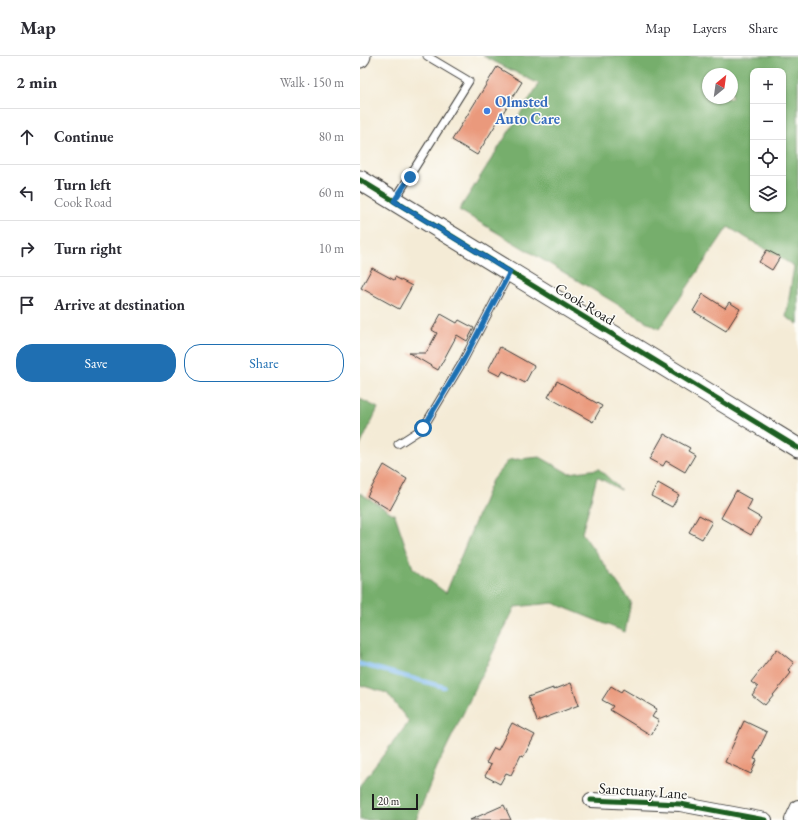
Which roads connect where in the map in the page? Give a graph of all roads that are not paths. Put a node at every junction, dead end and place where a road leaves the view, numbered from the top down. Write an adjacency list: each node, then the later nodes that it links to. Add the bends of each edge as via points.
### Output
1 (427, 56): 3 (lane, via 469,81)
2 (360, 180): 3 (street, Cook Road)
3 (394, 201): 4 (street, Cook Road)
4 (510, 272): 5 (lane, via 462,363 423,428); 6 (street, Cook Road)
5 (398, 444)
6 (798, 448)
7 (591, 800): 9 (street, Sanctuary Lane, via 680,804)
8 (798, 807): 10 (street)
9 (765, 820)
10 (792, 820)

